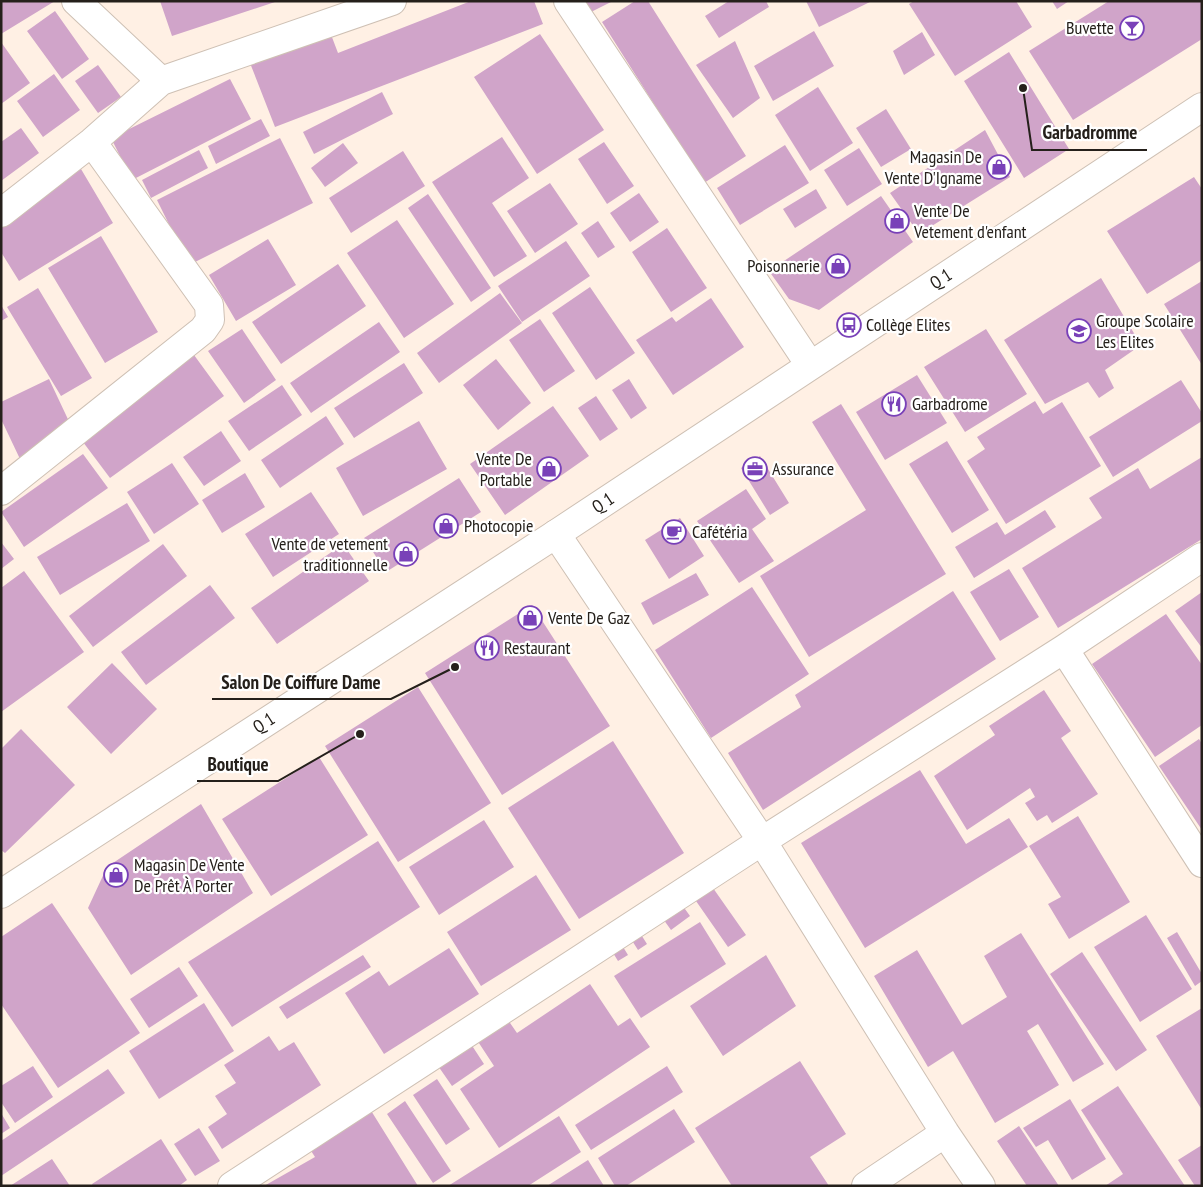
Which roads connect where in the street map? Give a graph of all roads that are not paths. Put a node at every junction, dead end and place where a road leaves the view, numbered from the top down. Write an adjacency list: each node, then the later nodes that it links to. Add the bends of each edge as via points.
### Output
1 (76, 1): 4 (street)
2 (392, 1): 4 (street)
3 (568, 1): 8 (street)
4 (161, 81): 6 (street)
5 (1202, 107): 8 (street, Q 1)
6 (92, 142): 7 (street); 9 (street, via 209,305 210,320 203,330)
7 (1, 213)
8 (810, 365): 10 (street, Q 1)
9 (1, 491)
10 (556, 534): 13 (street); 15 (street, Q 1)
11 (1202, 557): 12 (street)
12 (1064, 649): 13 (street); 14 (street)
13 (762, 841): 16 (street); 17 (street)
14 (1202, 863)
15 (1, 894)
16 (945, 1133): 18 (street); 19 (street)
17 (232, 1186)
18 (866, 1186)
19 (981, 1186)

